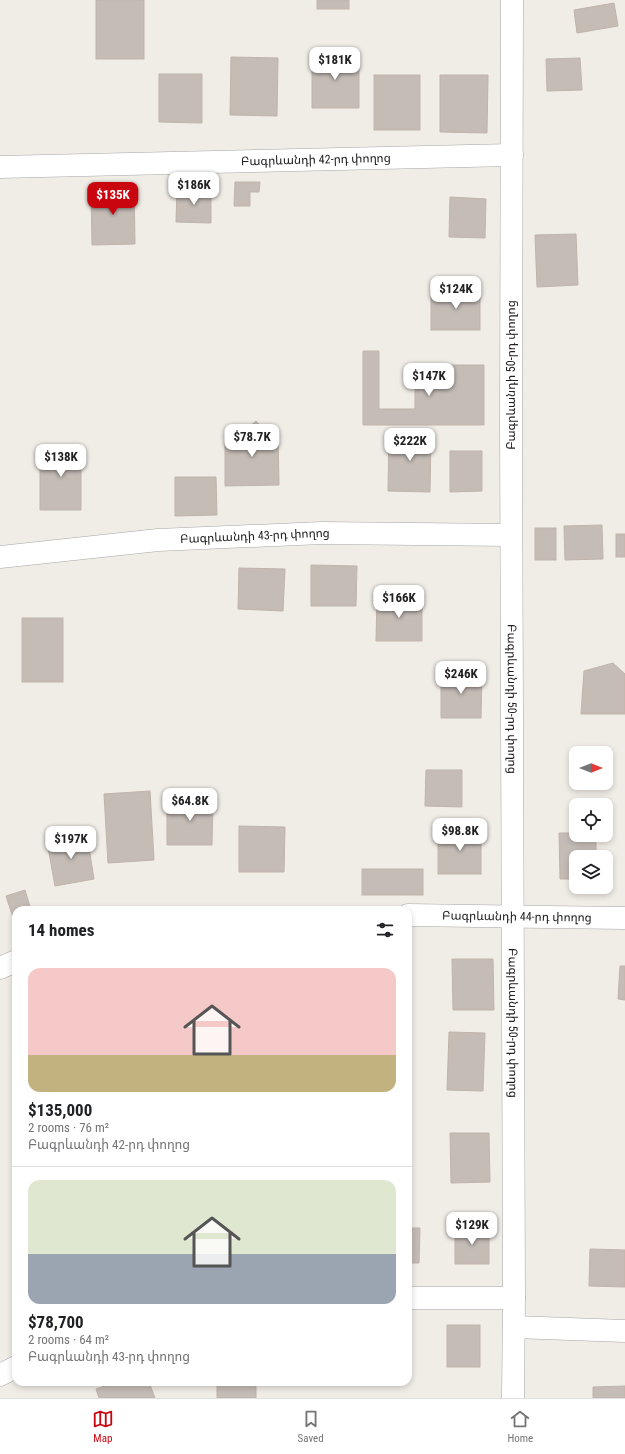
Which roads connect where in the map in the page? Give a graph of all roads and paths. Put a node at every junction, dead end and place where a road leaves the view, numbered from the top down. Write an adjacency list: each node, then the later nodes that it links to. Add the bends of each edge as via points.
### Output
1 (512, 0): 2 (street, Բագրևանդի 50-րդ փողոց)
2 (512, 155): 3 (street, Բագրևանդի 42-րդ փողոց); 4 (street, Բագրևանդի 50-րդ փողոց)
3 (0, 167)
4 (511, 535): 5 (street, Բագրևանդի 43-րդ փողոց, via 322,533 174,539); 7 (street, Բագրևանդի 50-րդ փողոց)
5 (0, 557)
6 (412, 915): 7 (street, Բագրևանդի 44-րդ փողոց)
7 (513, 916): 8 (street, Բագրևանդի 44-րդ փողոց); 12 (street, Բագրևանդի 50-րդ փողոց)
8 (625, 918)
9 (12, 962): 10 (street)
10 (0, 968)
11 (412, 1298): 12 (street)
12 (514, 1298): 13 (street, Բագրևանդի 50-րդ փողոց)
13 (514, 1327): 14 (street); 17 (street, Բագրևանդի 50-րդ փողոց)
14 (625, 1331)
15 (12, 1369): 16 (street)
16 (0, 1375)
17 (513, 1398)

